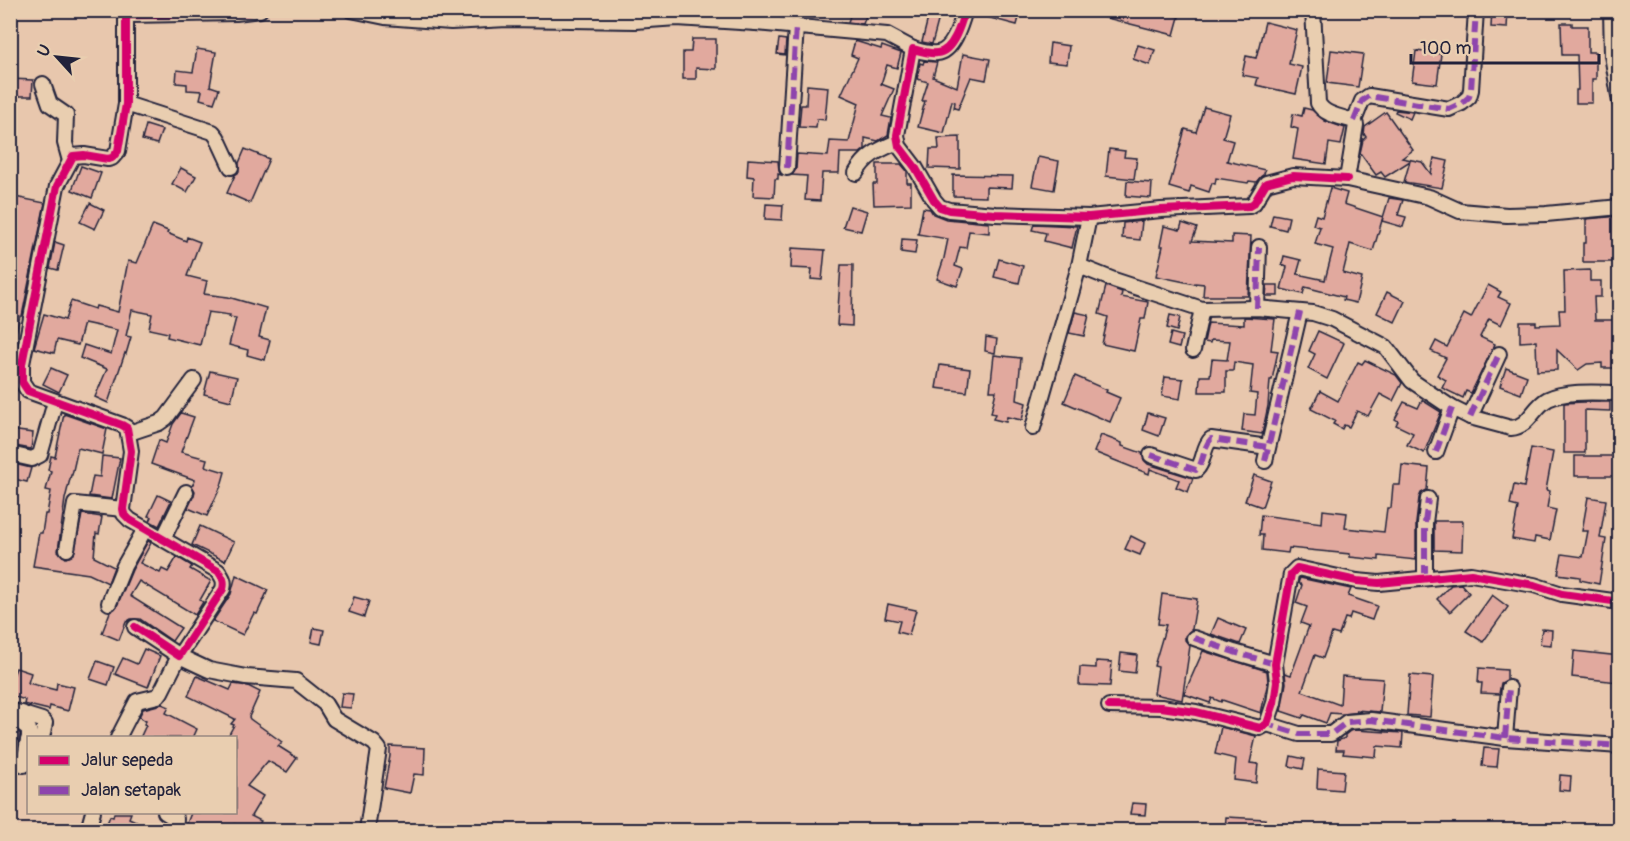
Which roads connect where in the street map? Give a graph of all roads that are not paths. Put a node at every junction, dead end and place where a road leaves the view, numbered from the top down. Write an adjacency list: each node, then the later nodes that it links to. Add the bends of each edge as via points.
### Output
1 (260, 10): 7 (street)
2 (351, 10): 9 (street, via 384,17 451,22)
3 (965, 10): 11 (street, via 951,44 943,52)
4 (1312, 10): 15 (street, via 1318,103 1327,113)
5 (1476, 10): 15 (street, via 1471,90 1462,104 1449,109 1369,96 1362,101)
6 (1611, 10): 13 (street, via 1612,55)
7 (236, 12): 8 (street)
8 (120, 13): 14 (street)
9 (756, 17): 10 (street)
10 (796, 26): 11 (street, via 886,35); 19 (street)
11 (912, 50): 16 (street)
12 (43, 84): 17 (street, via 50,104 66,115 65,143)
13 (1620, 102)
14 (126, 104): 17 (street, via 114,157 76,155); 18 (street, via 213,132)
15 (1353, 121): 21 (street, via 1356,132)
16 (897, 142): 20 (street, via 872,153); 23 (street, via 940,207 957,212)
17 (70, 161): 31 (street, via 57,186)
18 (231, 167)
19 (787, 168)
20 (856, 173)
21 (1347, 179): 22 (street, via 1418,194 1460,211 1507,215); 23 (street, via 1293,176 1266,183 1249,206)
22 (1620, 207)
23 (1089, 217): 25 (street)
24 (1259, 247): 26 (street)
25 (1079, 266): 27 (street); 37 (street)
26 (1257, 308): 27 (street); 28 (street)
27 (1202, 309): 29 (street)
28 (1300, 312): 35 (street, via 1332,319 1386,347 1412,381); 41 (street, via 1267,454 1211,439 1196,470)
29 (1193, 350)
30 (1498, 354): 36 (street)
31 (16, 363): 34 (street, via 25,389)
32 (194, 380): 38 (street, via 166,418)
33 (1620, 393): 36 (street, via 1555,396 1517,427)
34 (55, 402): 38 (street, via 122,425); 40 (street, via 37,459)
35 (1452, 408): 36 (street); 39 (street)
36 (1470, 417)
37 (1032, 428)
38 (129, 434): 44 (street, via 131,451)
39 (1436, 452)
40 (10, 454)
41 (1151, 455)
42 (186, 492): 46 (street)
43 (1428, 499): 48 (street)
44 (123, 509): 45 (street, via 130,520); 47 (street, via 75,504)
45 (145, 529): 46 (street); 50 (street)
46 (163, 539): 53 (street, via 218,572 225,583)
47 (67, 549)
48 (1425, 577): 49 (street, via 1471,574); 54 (street, via 1378,583 1294,569)
49 (1620, 602)
50 (109, 603)
51 (135, 627): 53 (street)
52 (1194, 638): 54 (street)
53 (179, 656): 61 (street, via 161,692 137,701); 70 (street, via 209,670 296,681 325,705 334,720 376,745 379,751)
54 (1275, 664): 58 (street, via 1275,703)
55 (1509, 688): 62 (street)
56 (1109, 706): 58 (street, via 1161,707 1260,728)
57 (16, 712): 59 (street, via 29,729); 60 (street, via 42,720)
58 (1267, 724): 62 (street, via 1299,734 1330,734 1347,722 1371,720)
59 (29, 736)
60 (42, 736)
61 (119, 736)
62 (1505, 738): 63 (street)
63 (1620, 746)
64 (27, 749): 65 (street)
65 (24, 765)
66 (93, 814): 68 (street)
67 (167, 814): 69 (street, via 176,819)
68 (88, 831)
69 (175, 831)
70 (367, 831)

